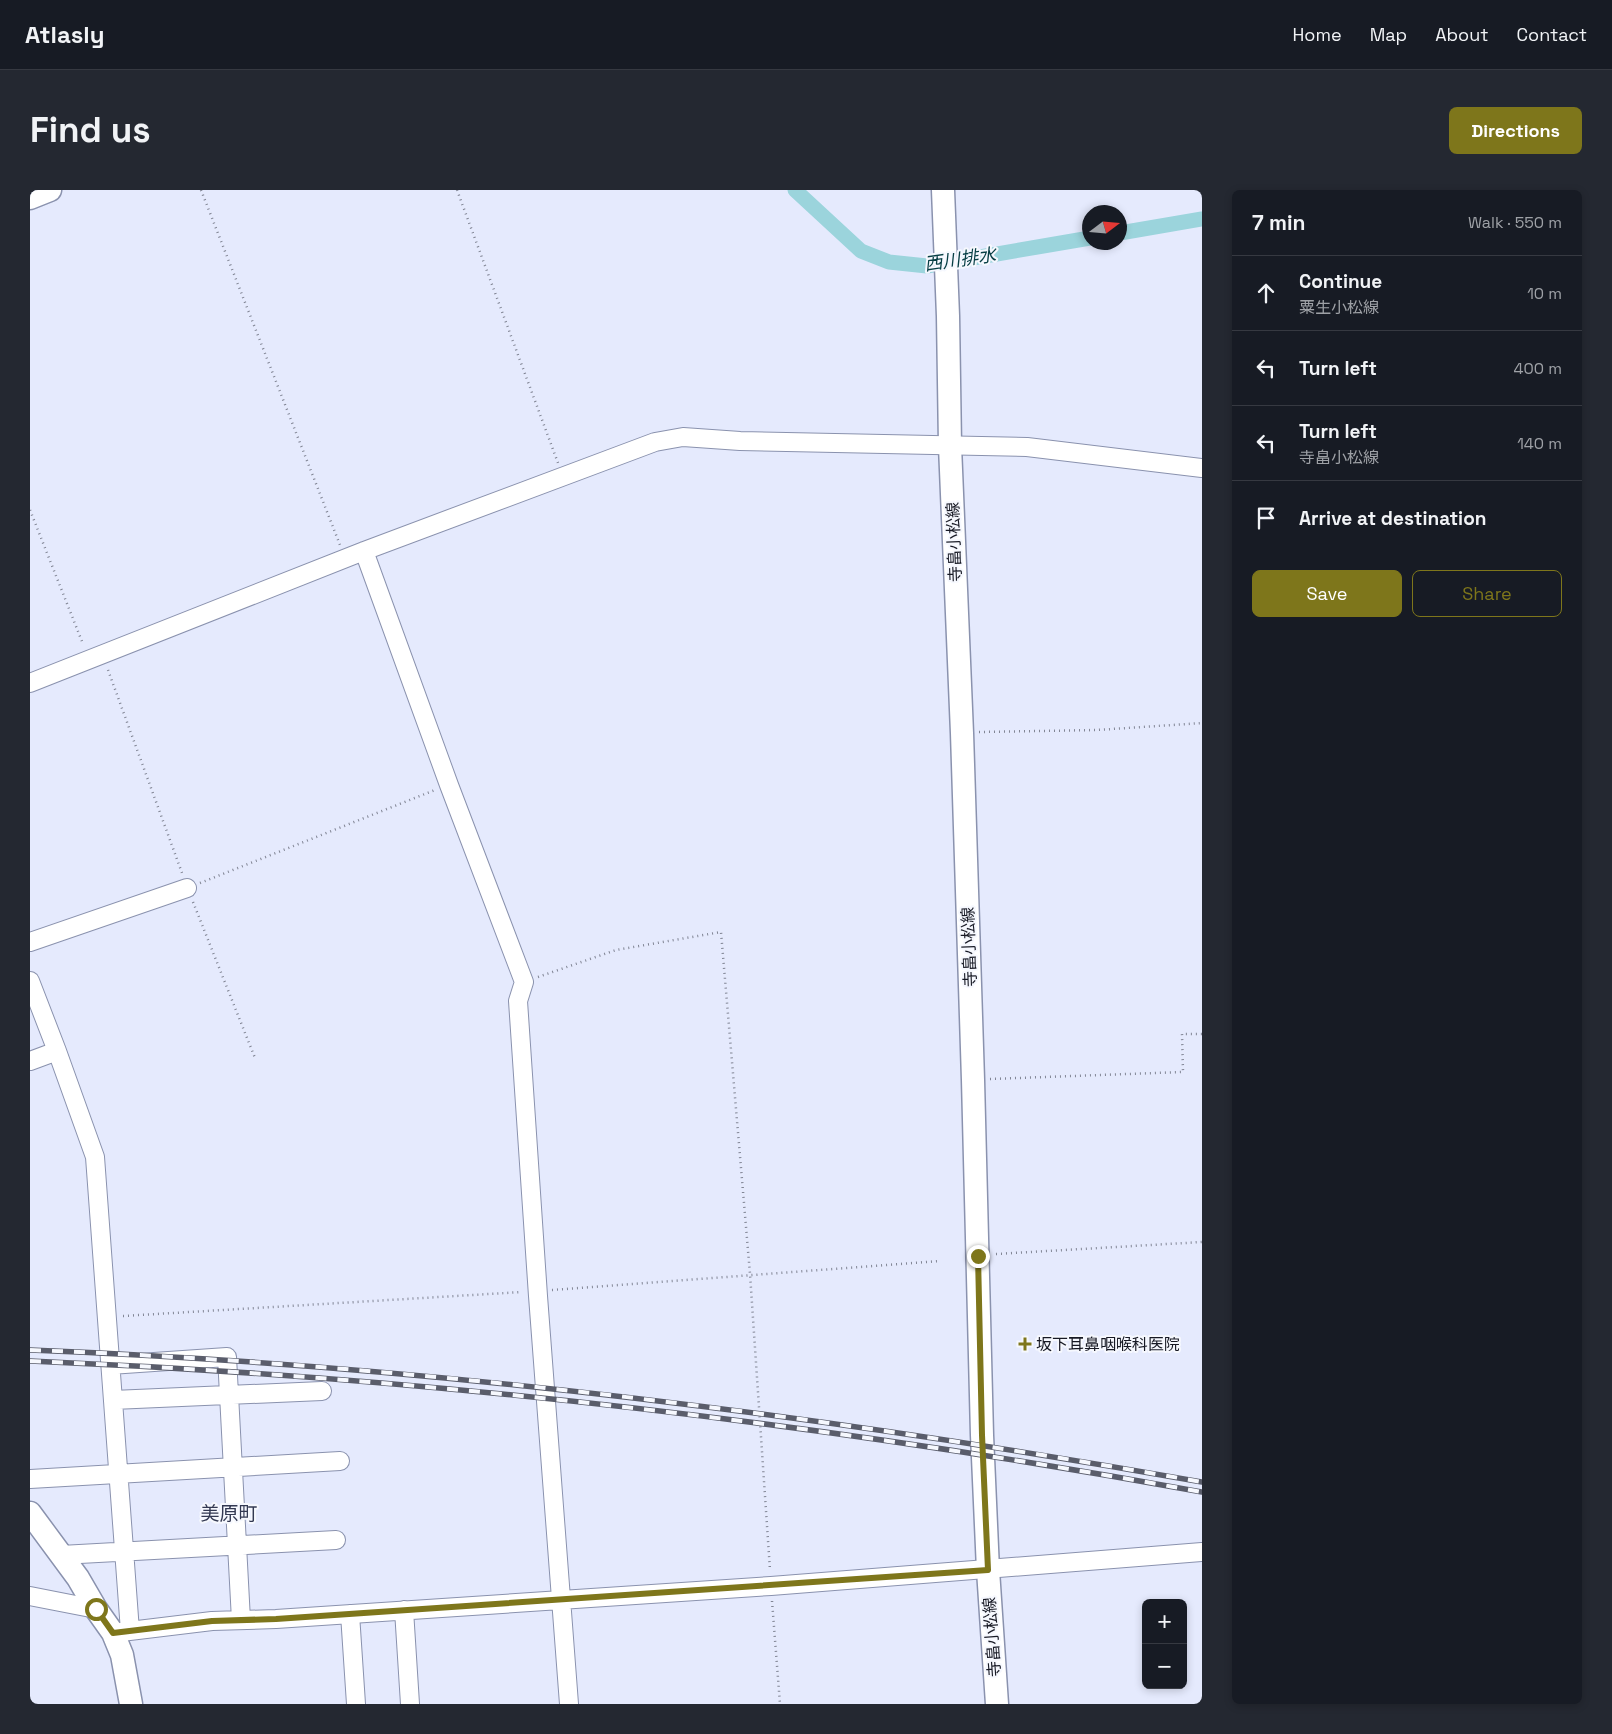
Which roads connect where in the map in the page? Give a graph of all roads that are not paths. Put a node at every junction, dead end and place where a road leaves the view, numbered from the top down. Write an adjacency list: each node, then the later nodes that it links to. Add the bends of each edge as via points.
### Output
1 (50, 190): 3 (main road)
2 (944, 196): 4 (main road, 寺畠小松線)
3 (30, 198)
4 (950, 446): 5 (street, via 1027,447); 6 (street, via 683,437 655,442); 28 (main road, 寺畠小松線)
5 (1202, 468)
6 (364, 551): 7 (street); 30 (street, via 524,982 518,1001)
7 (30, 683)
8 (187, 888): 9 (street)
9 (30, 942)
10 (30, 981): 11 (street)
11 (56, 1051): 12 (street); 13 (street, via 95,1157)
12 (30, 1061)
13 (110, 1365): 15 (street, via 227,1357); 16 (street)
14 (322, 1391): 15 (street)
15 (229, 1395): 16 (street); 18 (street)
16 (113, 1400): 19 (street)
17 (340, 1461): 18 (street)
18 (233, 1467): 19 (street); 23 (street)
19 (118, 1474): 20 (street); 24 (street)
20 (30, 1479)
21 (30, 1513): 26 (main road)
22 (336, 1540): 23 (street)
23 (238, 1546): 24 (street); 34 (street)
24 (124, 1552): 26 (street); 35 (street)
25 (1202, 1552): 27 (street); 28 (street)
26 (61, 1555): 31 (main road)
27 (1202, 1559)
28 (988, 1570): 30 (street); 40 (main road, 寺畠小松線)
29 (30, 1596): 31 (street)
30 (561, 1600): 32 (street); 39 (street)
31 (96, 1609): 35 (main road)
32 (404, 1610): 33 (street); 38 (street)
33 (350, 1614): 34 (street); 37 (street)
34 (241, 1620): 35 (street)
35 (121, 1632): 36 (main road)
36 (130, 1704)
37 (356, 1704)
38 (410, 1704)
39 (569, 1704)
40 (997, 1704)

